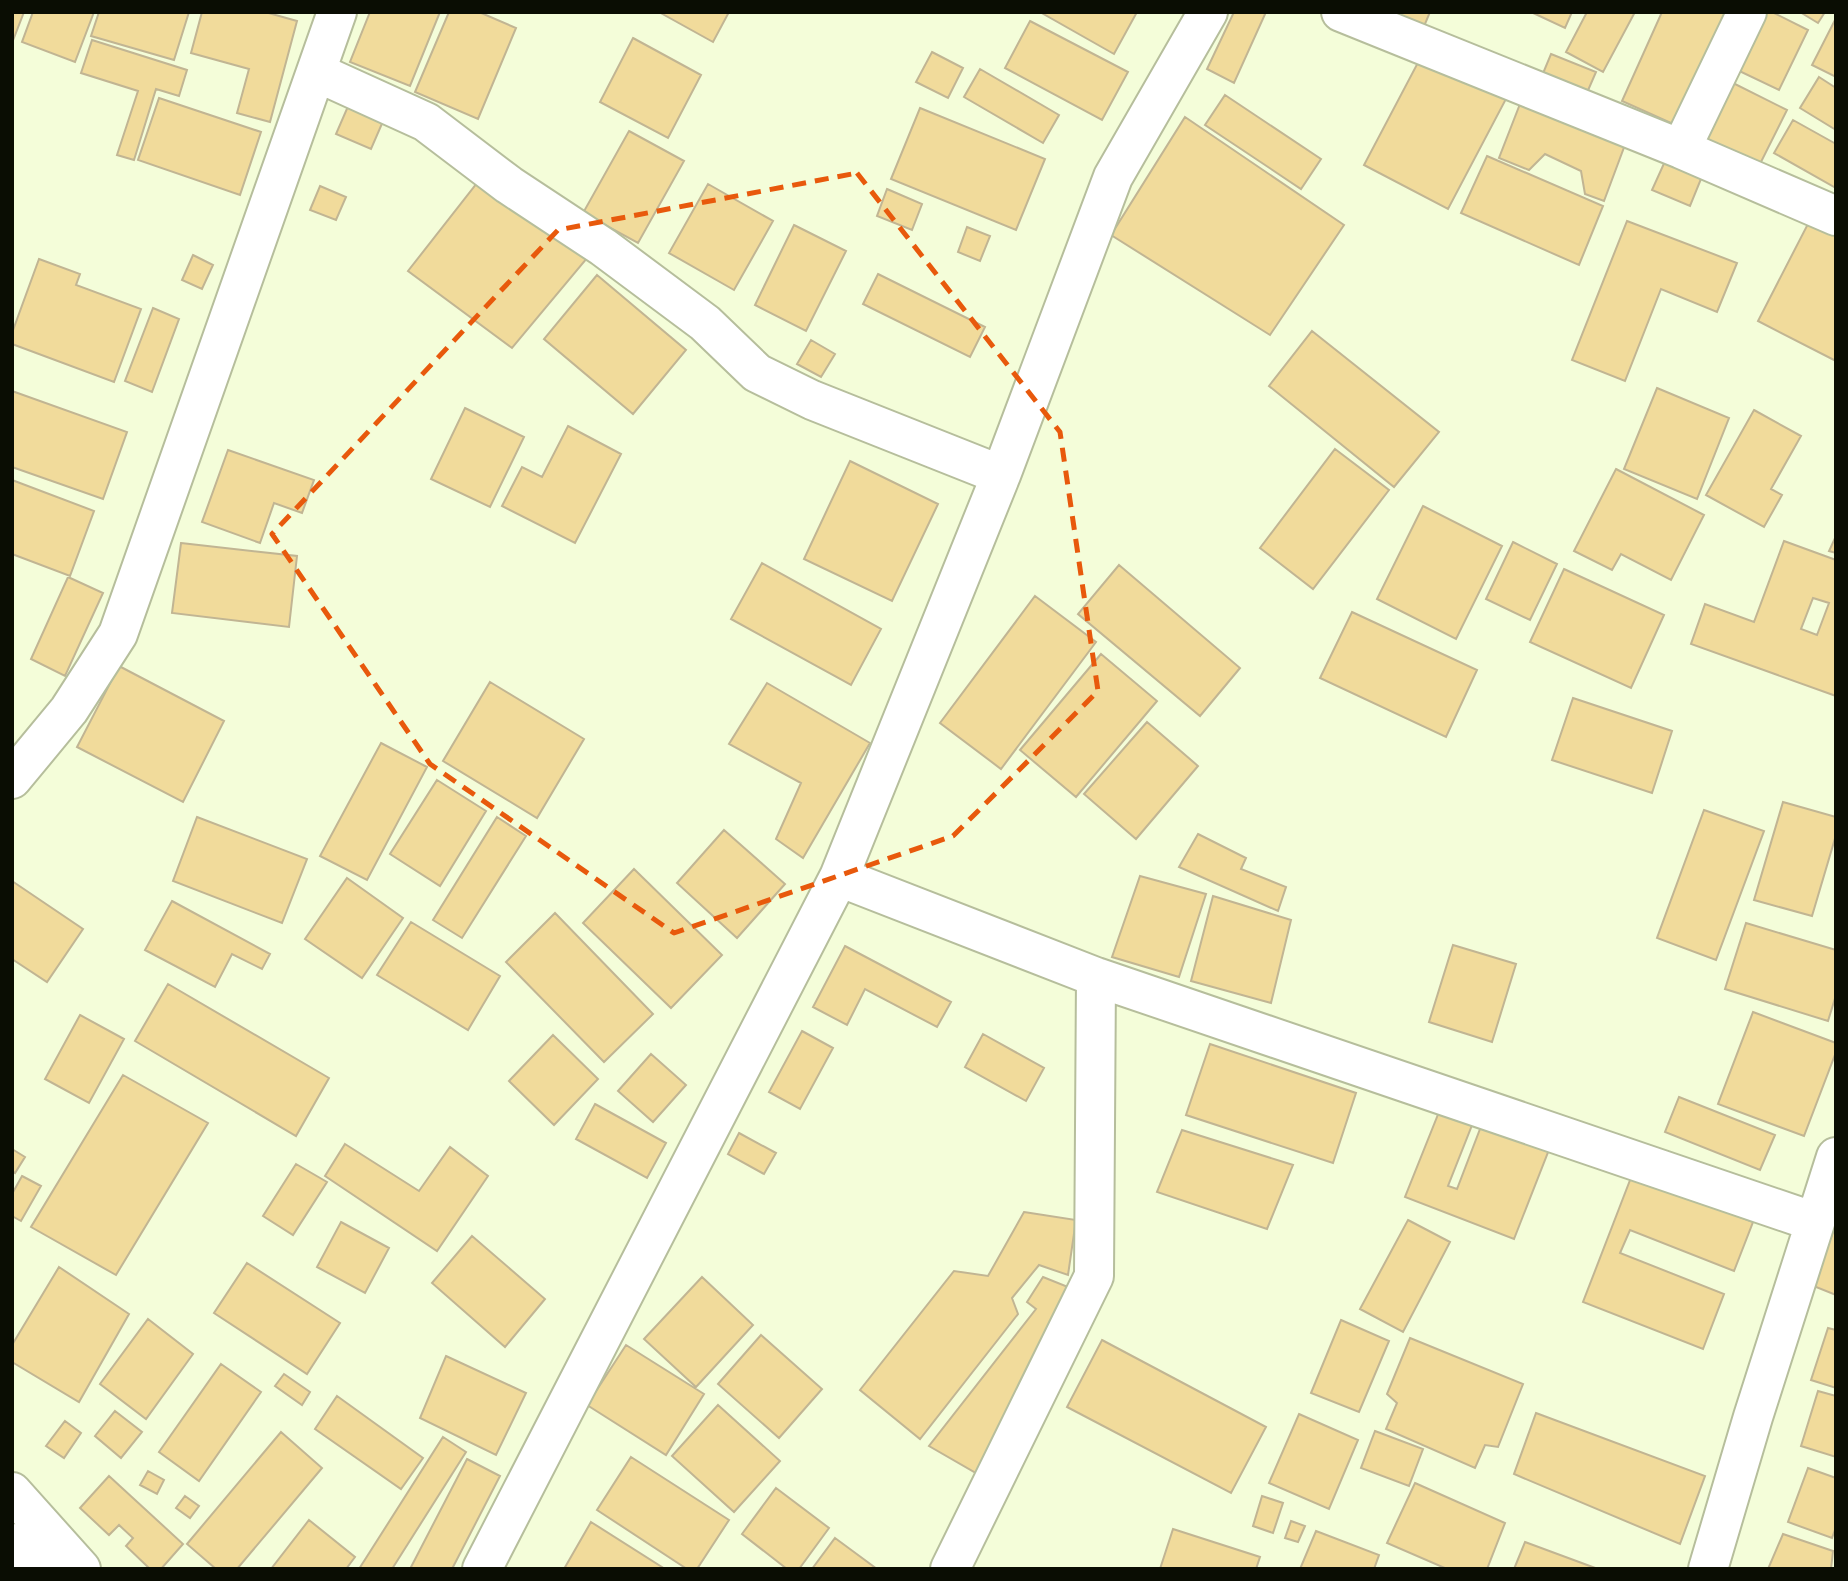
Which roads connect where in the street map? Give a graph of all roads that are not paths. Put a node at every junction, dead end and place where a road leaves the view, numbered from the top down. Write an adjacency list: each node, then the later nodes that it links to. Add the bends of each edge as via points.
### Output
1 (337, 12): 5 (street)
2 (1208, 12): 8 (street, via 1113,177)
3 (1341, 12): 6 (street)
4 (1747, 12): 6 (street)
5 (316, 72): 8 (street, via 426,122 705,323 757,373 812,400); 9 (street, via 118,634 69,710)
6 (1681, 149): 7 (street)
7 (1836, 216)
8 (1001, 475): 10 (street)
9 (12, 779)
10 (839, 877): 11 (street); 18 (street)
11 (1096, 977): 13 (street); 19 (street, via 1094,1276)
12 (1836, 1157): 13 (street)
13 (1815, 1222): 20 (street)
14 (12, 1492): 17 (street)
15 (12, 1543): 16 (street)
16 (36, 1569)
17 (81, 1569)
18 (482, 1569)
19 (950, 1569)
20 (1709, 1569)

